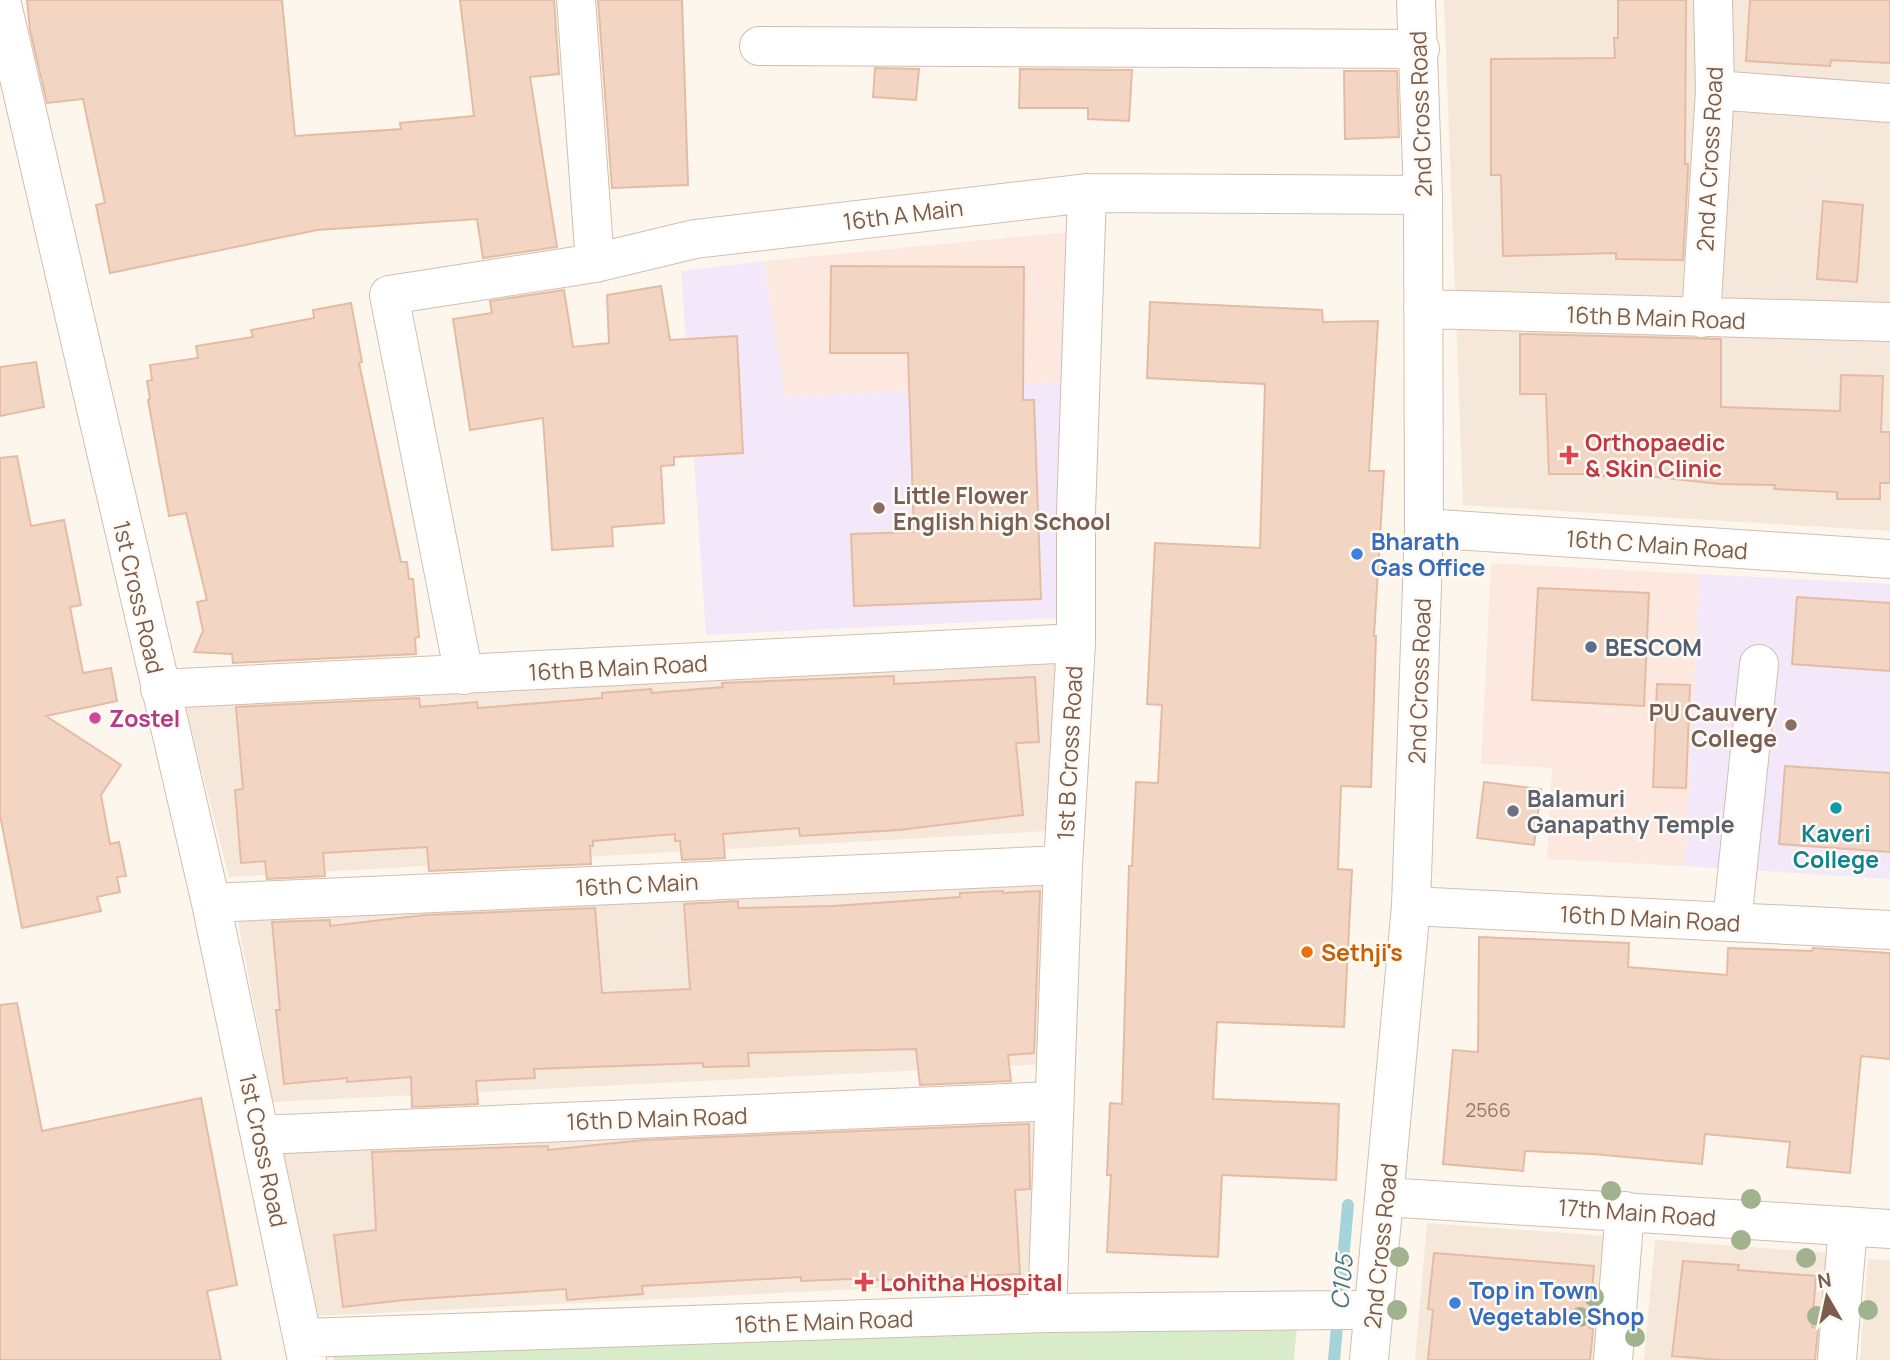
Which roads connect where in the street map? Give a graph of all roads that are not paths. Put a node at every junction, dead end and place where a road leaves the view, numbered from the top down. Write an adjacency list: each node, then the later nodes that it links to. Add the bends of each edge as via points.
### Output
1 (1, 0): 20 (street, 1st Cross Road)
2 (576, 0): 11 (street)
3 (1416, 0): 6 (street, 2nd Cross Road)
4 (1713, 0): 7 (street, 2nd A Cross Road)
5 (759, 47): 6 (street)
6 (1419, 49): 10 (street, 2nd Cross Road)
7 (1715, 90): 8 (street); 13 (street, 2nd A Cross Road)
8 (1890, 103)
9 (1087, 193): 10 (street, 16th A Main); 11 (street, 16th A Main, via 695,239); 17 (street, 1st B Cross Road)
10 (1423, 195): 12 (street, 2nd Cross Road)
11 (595, 262): 19 (street, 16th A Main, via 389,295)
12 (1423, 309): 13 (street, 16th B Main Road); 15 (street, 2nd Cross Road)
13 (1701, 318): 14 (street, 16th B Main Road)
14 (1890, 322)
15 (1424, 528): 16 (street, 16th C Main Road); 23 (street, 2nd Cross Road)
16 (1890, 559)
17 (1076, 643): 19 (street, 16th B Main Road); 21 (street, 1st B Cross Road)
18 (1759, 664): 24 (street)
19 (464, 675): 20 (street, 16th B Main Road)
20 (160, 689): 22 (street, 1st Cross Road)
21 (1063, 865): 22 (street, 16th C Main); 26 (street, 1st B Cross Road)
22 (211, 903): 27 (street, 1st Cross Road)
23 (1411, 906): 24 (street, 16th D Main Road); 28 (street, 2nd Cross Road)
24 (1732, 922): 25 (street, 16th D Main Road)
25 (1890, 930)
26 (1054, 1101): 27 (street, 16th D Main Road); 33 (street, 1st B Cross Road)
27 (260, 1135): 34 (street, 1st Cross Road)
28 (1385, 1197): 29 (street, 17th Main Road); 32 (street, 2nd Cross Road)
29 (1625, 1211): 30 (street, 17th Main Road); 36 (street)
30 (1848, 1226): 31 (street, 17th Main Road); 37 (street)
31 (1890, 1229)
32 (1359, 1309): 33 (street, 16th E Main Road); 35 (street, 2nd Cross Road)
33 (1047, 1313): 34 (street, 16th E Main Road)
34 (305, 1349)
35 (1369, 1360)
36 (1613, 1360)
37 (1837, 1360)

